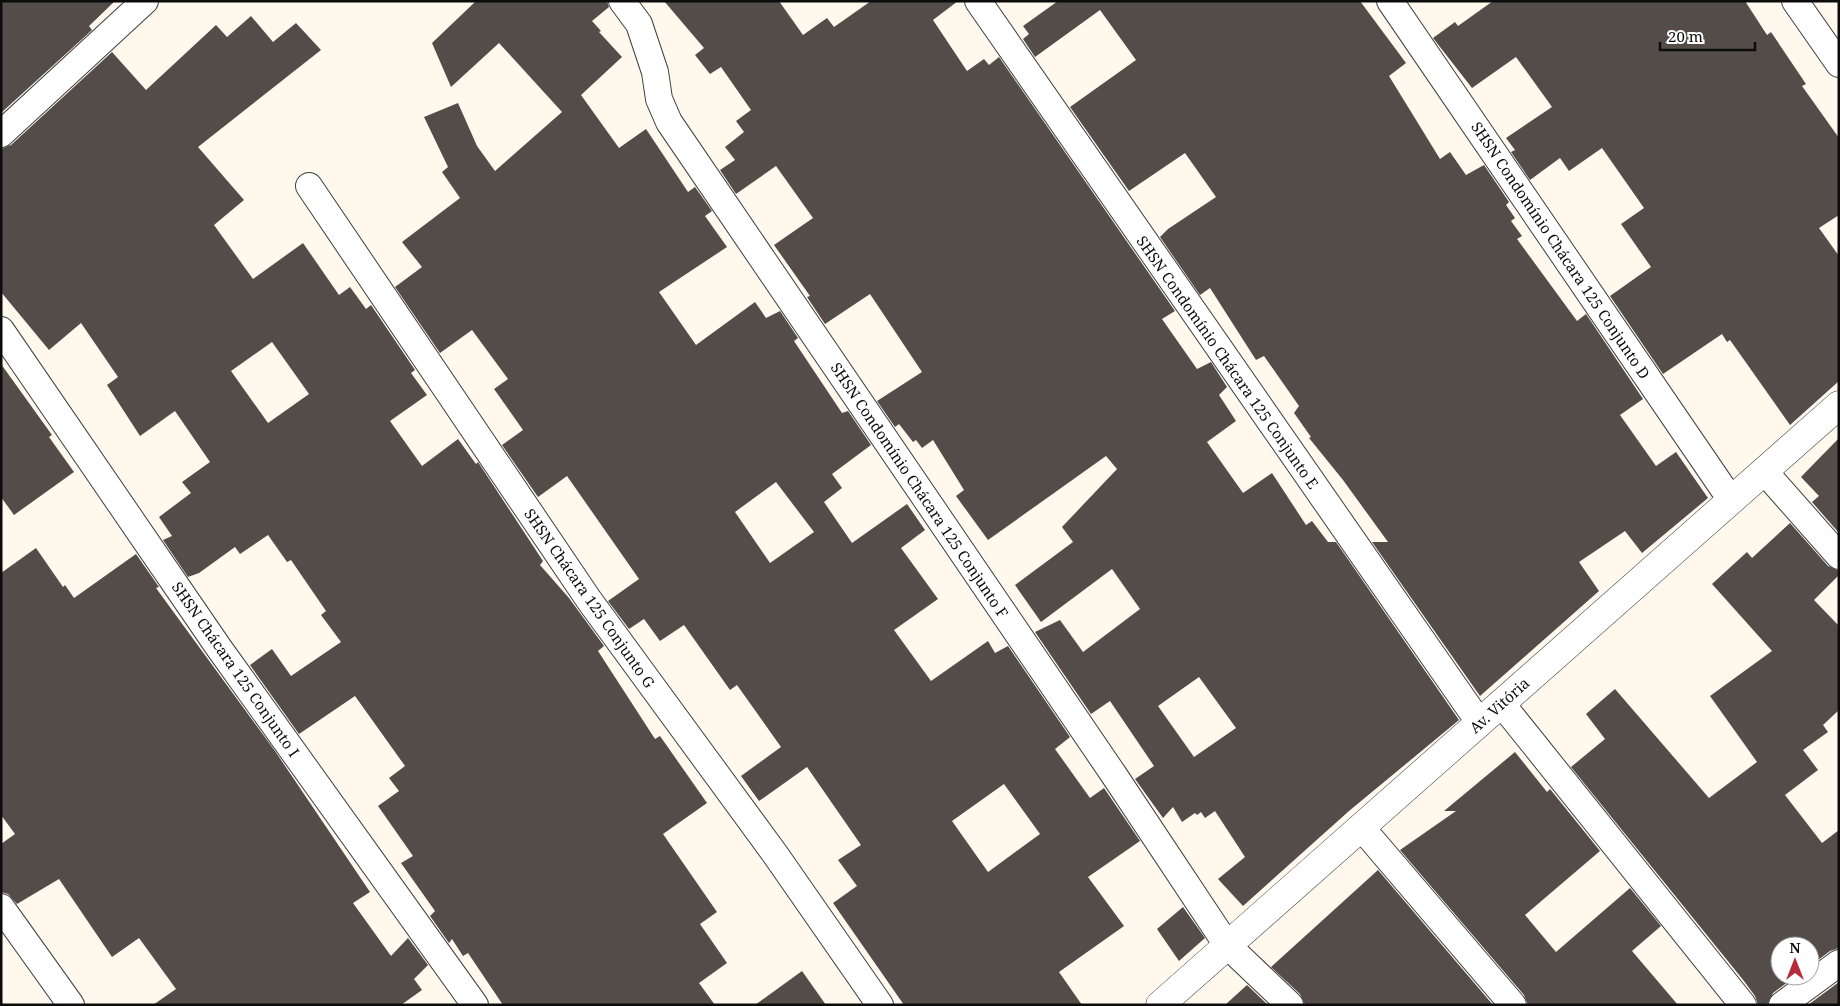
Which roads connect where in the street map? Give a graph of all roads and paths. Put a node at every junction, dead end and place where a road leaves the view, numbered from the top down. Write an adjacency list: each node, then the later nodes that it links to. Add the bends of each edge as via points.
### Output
1 (145, 1): 7 (street)
2 (622, 1): 18 (street, SHSN Condomínio Chácara 125 Conjunto F, via 639,24 669,122)
3 (978, 1): 15 (street, SHSN Condomínio Chácara 125 Conjunto E)
4 (1390, 1): 12 (street, SHSN Condomínio Chácara 125 Conjunto D)
5 (1795, 1): 6 (street)
6 (1839, 64)
7 (1, 134)
8 (309, 186): 22 (street, SHSN Chácara 125 Conjunto G, via 589,600 775,854)
9 (1, 330): 21 (street, SHSN Chácara 125 Conjunto I, via 220,648)
10 (1839, 405): 11 (street, Av. Vitória)
11 (1764, 471): 12 (street, Av. Vitória); 13 (street)
12 (1731, 500): 14 (street, Av. Vitória)
13 (1839, 556)
14 (1501, 703): 15 (street, Av. Vitória); 26 (street)
15 (1479, 722): 16 (street, Av. Vitória)
16 (1361, 827): 18 (street, Av. Vitória); 25 (street)
17 (1, 906): 20 (street)
18 (1227, 945): 23 (street, Av. Vitória); 24 (street, SHSN Condomínio Chácara 125 Conjunto F)
19 (1839, 963): 27 (street)
20 (71, 1005)
21 (475, 1005)
22 (880, 1005)
23 (1160, 1005)
24 (1290, 1005)
25 (1514, 1005)
26 (1744, 1005)
27 (1782, 1005)

